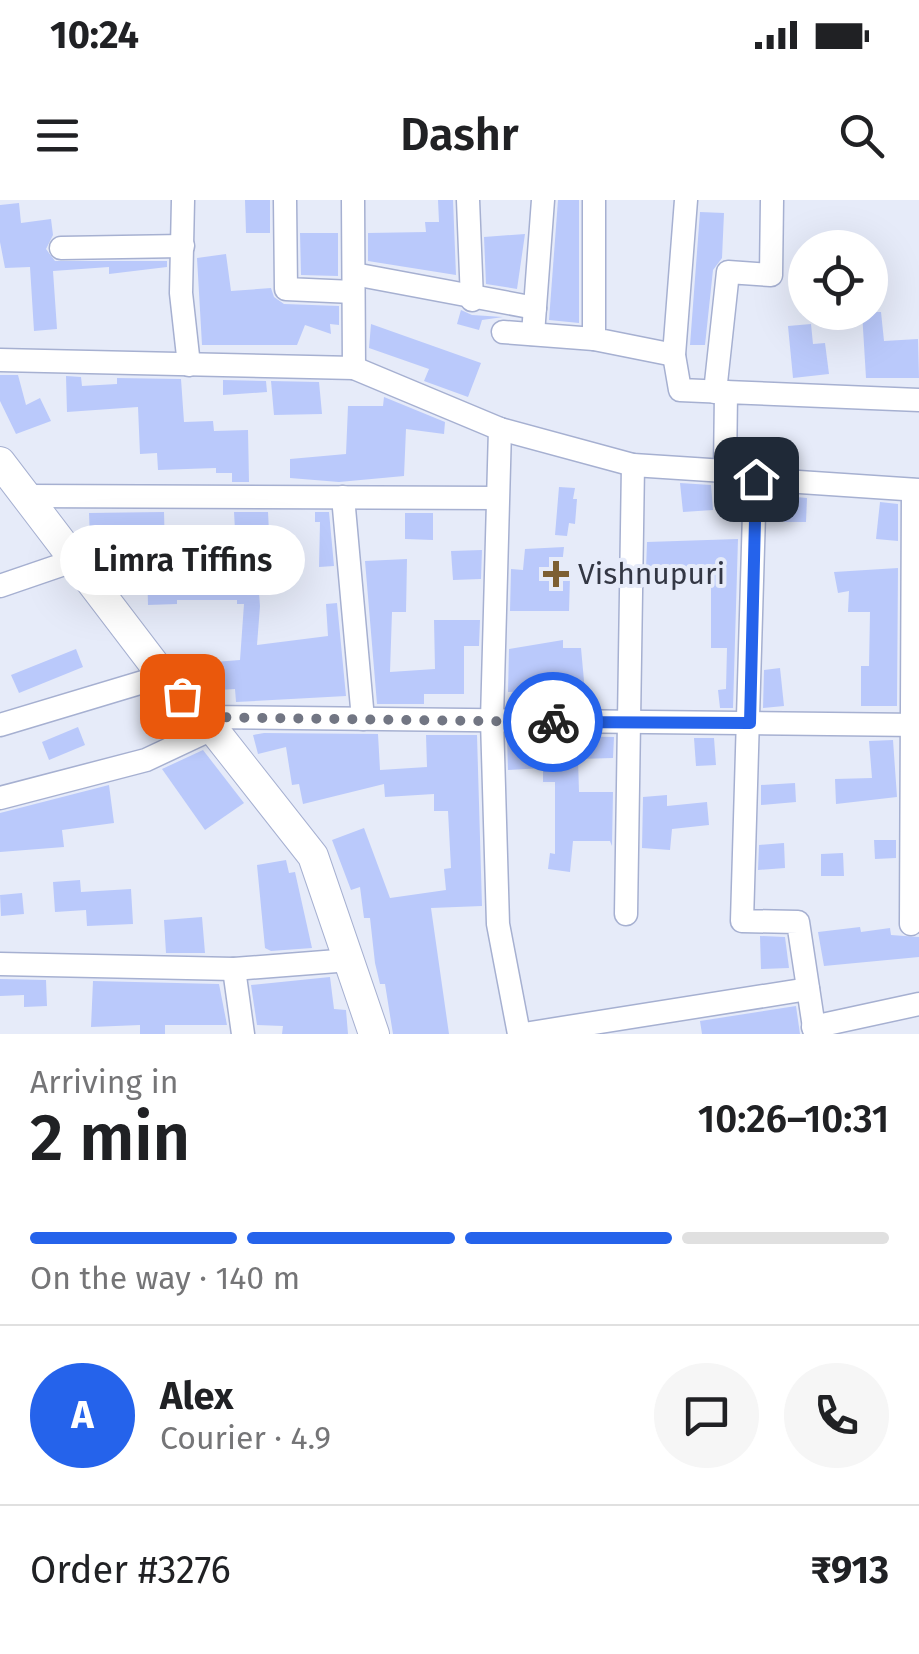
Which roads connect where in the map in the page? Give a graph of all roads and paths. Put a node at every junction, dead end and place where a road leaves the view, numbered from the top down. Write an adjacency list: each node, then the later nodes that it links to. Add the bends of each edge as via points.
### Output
1 (183, 200): 9 (street)
2 (284, 200): 11 (street, via 286,289)
3 (353, 200): 11 (street)
4 (468, 200): 12 (street)
5 (543, 200): 13 (street)
6 (594, 200): 16 (street)
7 (686, 200): 17 (street)
8 (772, 200): 21 (street, via 771,275 728,272)
9 (182, 246): 10 (street); 19 (street)
10 (61, 248)
11 (354, 283): 12 (street); 20 (street)
12 (472, 300): 13 (street)
13 (535, 308): 15 (street)
14 (503, 332): 15 (street)
15 (533, 334): 16 (street)
16 (594, 339): 17 (street)
17 (674, 356): 21 (street, via 680,390)
18 (0, 360): 19 (street)
19 (190, 364): 20 (street)
20 (354, 368): 23 (street)
21 (720, 392): 22 (street); 25 (street)
22 (919, 400)
23 (500, 429): 24 (street); 30 (street)
24 (632, 465): 25 (street); 37 (street)
25 (724, 471): 26 (street)
26 (756, 479): 28 (street); 38 (street)
27 (11, 482): 29 (street); 31 (street)
28 (916, 490): 39 (street)
29 (343, 497): 30 (street); 34 (street)
30 (496, 498): 35 (street)
31 (72, 561): 32 (street); 33 (street)
32 (0, 586)
33 (163, 676): 36 (street); 40 (street)
34 (362, 719): 35 (street); 36 (street)
35 (492, 720): 37 (street); 52 (street, via 498,924)
36 (206, 723): 41 (street, via 146,760); 44 (street, via 314,856)
37 (629, 723): 38 (street); 42 (street)
38 (750, 723): 39 (street); 47 (street, via 742,921 798,922)
39 (914, 724): 43 (street)
40 (0, 725)
41 (0, 798)
42 (626, 914)
43 (912, 924)
44 (350, 960): 46 (street); 51 (street)
45 (0, 964): 46 (street)
46 (234, 968): 50 (street)
47 (808, 989): 49 (street); 52 (street)
48 (919, 1004): 49 (street)
49 (814, 1030)
50 (243, 1034)
51 (374, 1034)
52 (521, 1034)

